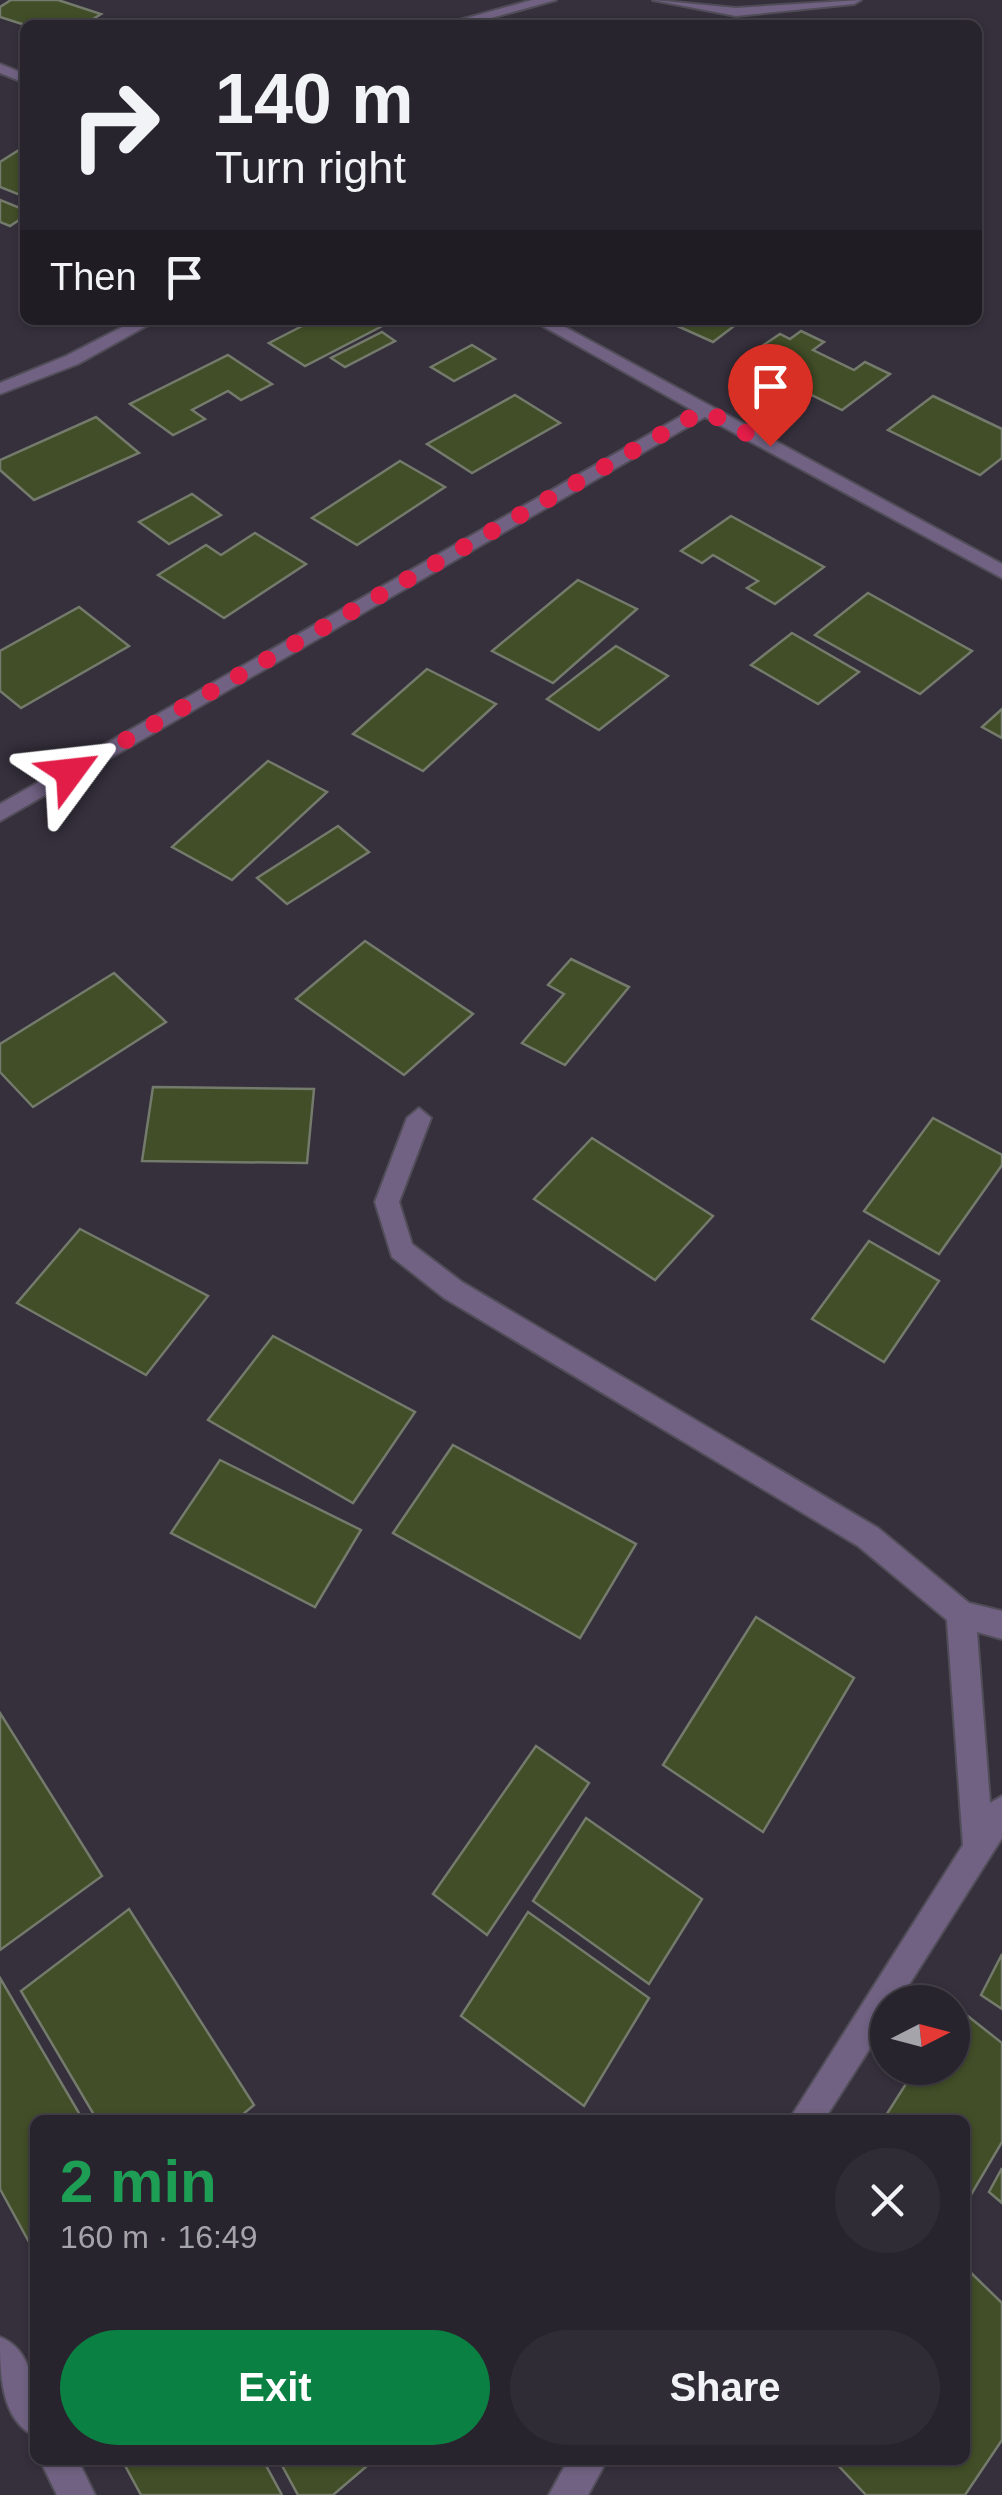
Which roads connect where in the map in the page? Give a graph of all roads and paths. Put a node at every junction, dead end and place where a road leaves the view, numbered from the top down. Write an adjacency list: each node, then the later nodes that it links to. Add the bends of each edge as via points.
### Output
1 (549, 0): 4 (street)
2 (660, 0): 3 (street, via 736,12)
3 (854, 0)
4 (469, 20)
5 (140, 325): 7 (street)
6 (549, 325): 8 (street)
7 (0, 389)
8 (704, 410): 9 (street); 10 (street)
9 (1002, 572)
10 (0, 814)
11 (420, 1118): 12 (street, via 387,1202 401,1250 453,1290 868,1537)
12 (961, 1614): 13 (street); 15 (street)
13 (1002, 1625)
14 (1002, 1811): 15 (street)
15 (978, 1848): 16 (street)
16 (808, 2115)
17 (0, 2354): 18 (street)
18 (30, 2409)
19 (61, 2465): 21 (street)
20 (586, 2465): 22 (street)
21 (77, 2495)
22 (567, 2495)

